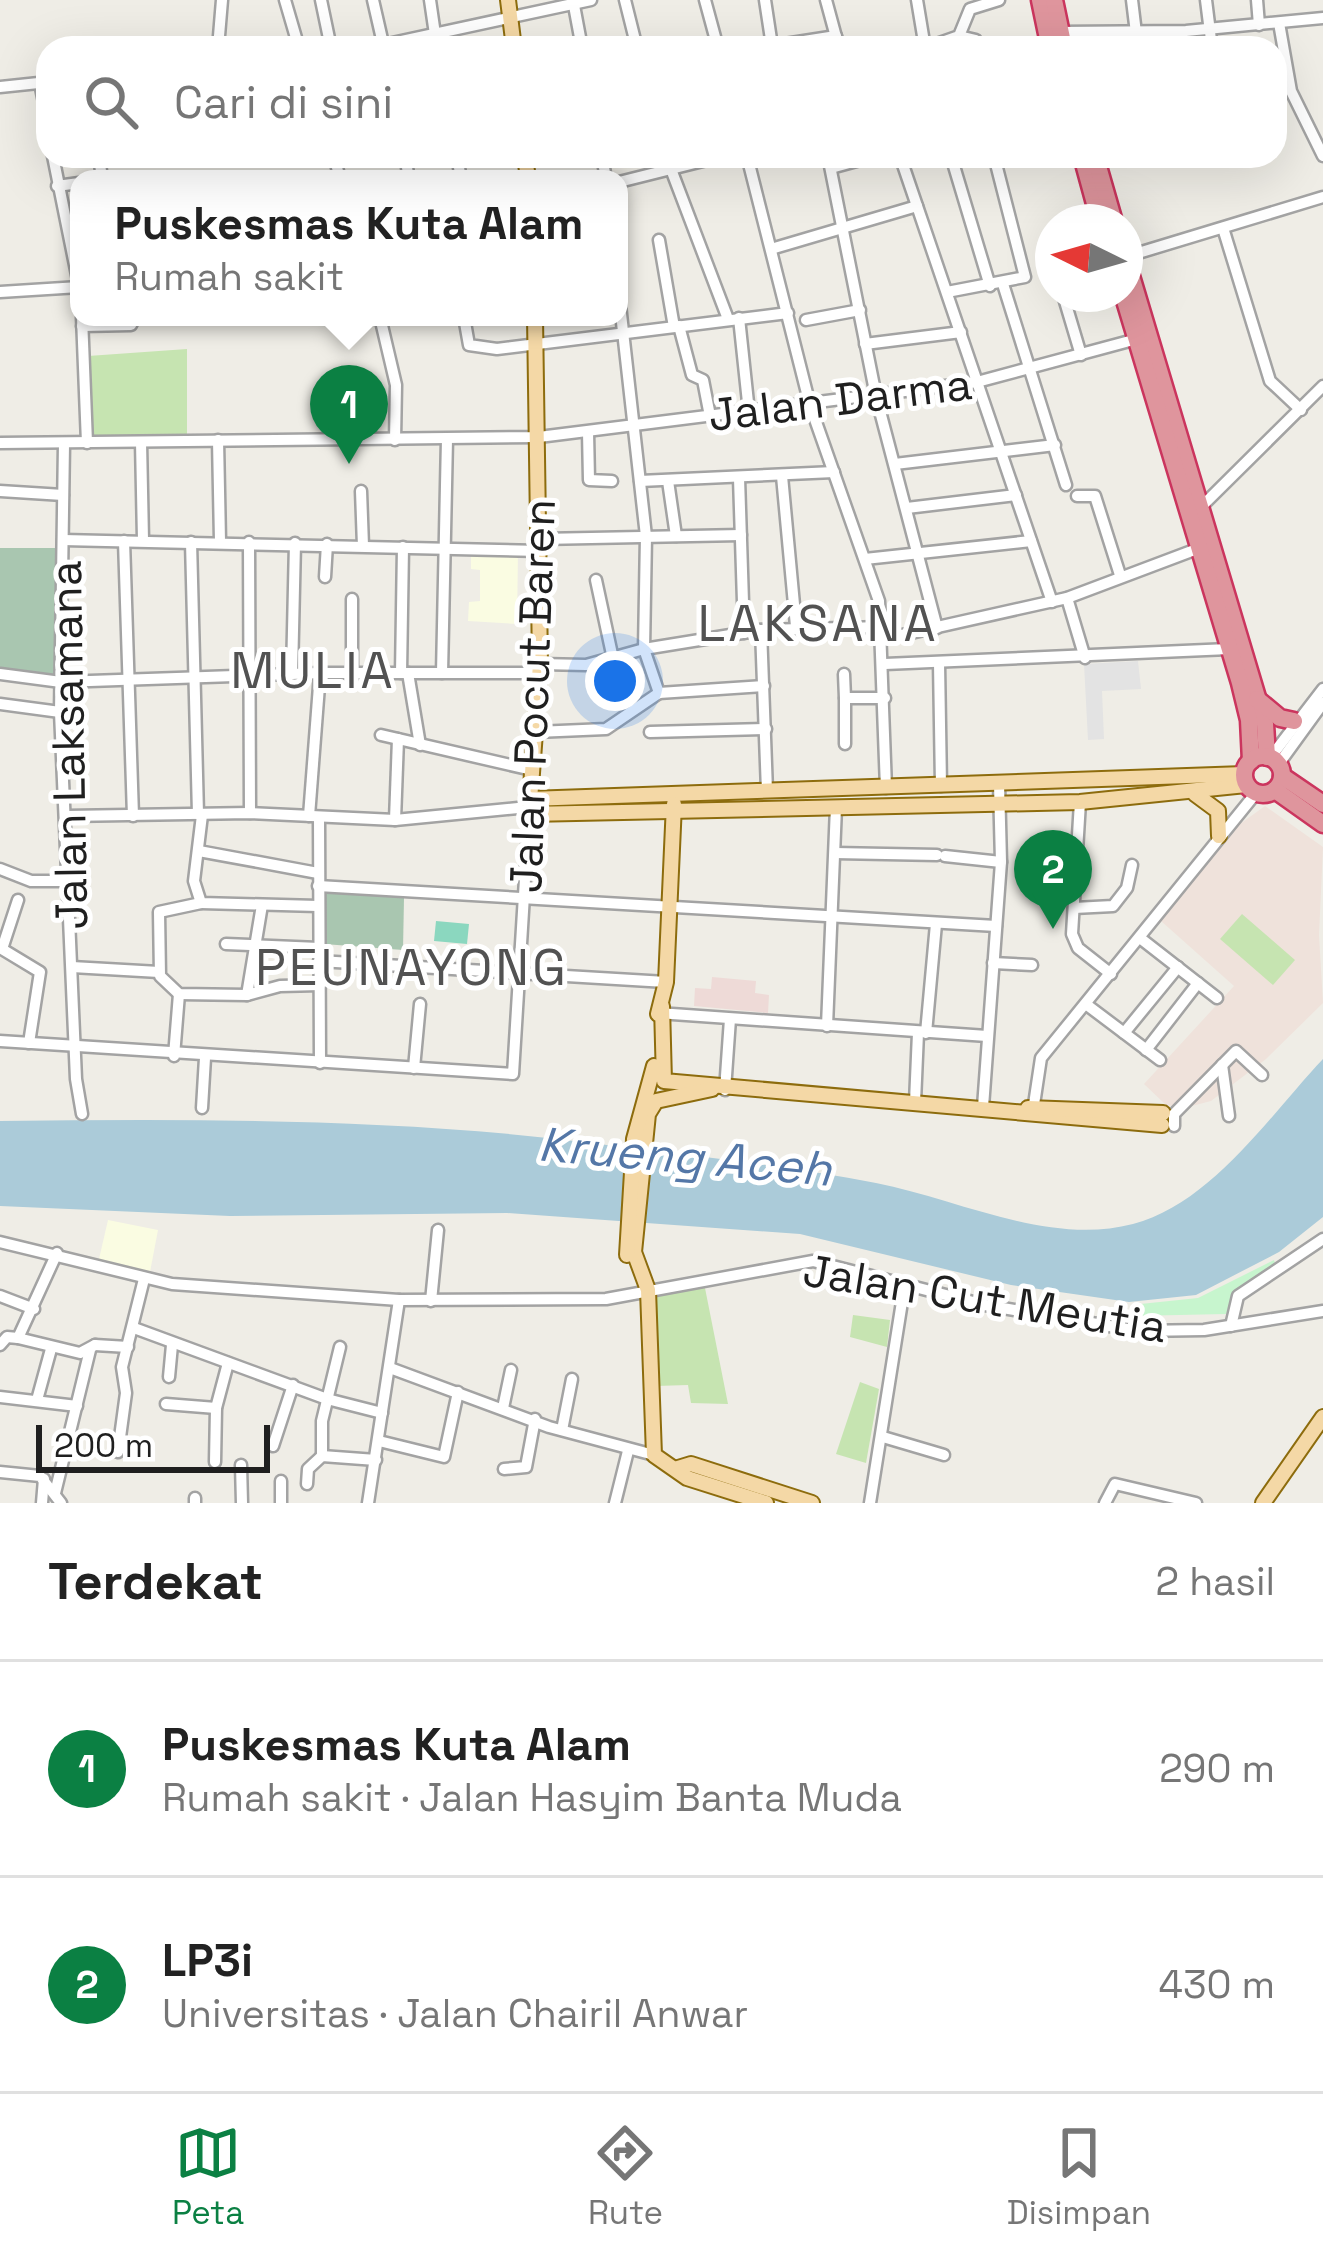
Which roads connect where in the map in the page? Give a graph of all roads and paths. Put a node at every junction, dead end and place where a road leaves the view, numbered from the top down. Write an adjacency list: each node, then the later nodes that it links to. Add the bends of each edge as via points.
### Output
1 (222, 0): 26 (street)
2 (285, 0): 27 (street)
3 (321, 0): 28 (street)
4 (373, 0): 29 (street)
5 (430, 0): 30 (street)
6 (508, 0): 20 (main road)
7 (591, 0): 19 (street)
8 (625, 0): 34 (street)
9 (705, 0): 35 (street)
10 (765, 0): 36 (street)
11 (826, 0): 37 (street)
12 (917, 0): 38 (street)
13 (999, 0): 39 (street, via 970,9)
14 (1040, 0): 40 (highway)
15 (1054, 0): 41 (highway)
16 (1132, 0): 25 (street)
17 (1206, 0): 24 (street)
18 (1257, 0): 23 (street)
19 (573, 2): 20 (street); 33 (street)
20 (511, 18): 31 (street); 32 (main road)
21 (1323, 18): 22 (street)
22 (1280, 23): 23 (street); 44 (street)
23 (1259, 25): 24 (street)
24 (1210, 30): 25 (street); 43 (street)
25 (1136, 33): 42 (street)
26 (219, 36)
27 (296, 36)
28 (328, 36)
29 (381, 36)
30 (435, 36)
31 (452, 36)
32 (513, 36)
33 (580, 36)
34 (634, 36)
35 (715, 36)
36 (770, 36)
37 (836, 36)
38 (921, 36)
39 (959, 36)
40 (1054, 36)
41 (1057, 36)
42 (1112, 36)
43 (1211, 36)
44 (1282, 36)
45 (1287, 66): 48 (street)
46 (36, 83): 47 (street)
47 (0, 87)
48 (1323, 156)
49 (55, 168): 59 (street)
50 (670, 168): 79 (street)
51 (750, 168): 68 (street)
52 (830, 168): 64 (street)
53 (904, 168): 63 (street)
54 (955, 168): 70 (street)
55 (997, 168): 70 (street, via 1026,274)
56 (1085, 168): 61 (highway)
57 (1098, 168): 62 (highway)
58 (70, 184): 59 (street)
59 (57, 186): 67 (street)
60 (1323, 197): 65 (street)
61 (1095, 204)
62 (1109, 204)
63 (917, 206): 64 (street); 73 (street)
64 (844, 228): 68 (street); 74 (street)
65 (1223, 228): 69 (street); 98 (street, via 1270,381)
66 (659, 240): 86 (street)
67 (70, 245)
68 (771, 249): 78 (street)
69 (1143, 252)
70 (997, 285): 73 (street); 93 (street)
71 (70, 287): 72 (street)
72 (0, 292)
73 (947, 292): 87 (street)
74 (860, 310): 80 (street); 91 (street)
75 (1068, 312): 92 (street)
76 (1129, 312): 89 (highway)
77 (1141, 312): 127 (highway)
78 (788, 313): 79 (street); 97 (street)
79 (734, 318): 86 (street); 99 (street)
80 (806, 320)
81 (82, 326): 109 (street)
82 (382, 326): 105 (street, via 396,385)
83 (466, 326): 90 (street, via 471,346)
84 (535, 326): 90 (main road, Jalan Pocut Baren)
85 (622, 326): 88 (street)
86 (677, 327): 88 (street); 100 (street)
87 (961, 332): 91 (street); 94 (street)
88 (623, 334): 90 (street); 101 (street)
89 (1138, 339): 92 (street, Jalan Darma); 144 (highway)
90 (536, 344): 103 (main road, Jalan Pocut Baren)
91 (865, 344): 96 (street)
92 (1081, 356): 93 (street, Jalan Darma)
93 (1031, 371): 94 (street, Jalan Darma); 111 (street)
94 (977, 382): 96 (street, Jalan Darma); 112 (street)
95 (1323, 386): 98 (street)
96 (876, 396): 97 (street, Jalan Darma); 113 (street)
97 (810, 405): 99 (street, Jalan Darma); 114 (street)
98 (1301, 410): 127 (street)
99 (749, 412): 100 (street, Jalan Darma)
100 (710, 416): 101 (street, Jalan Darma)
101 (636, 427): 102 (street, Jalan Darma); 118 (street)
102 (588, 432): 103 (street, Jalan Darma); 117 (street, via 589,480)
103 (539, 437): 106 (street, Jalan Darma); 140 (main road, Jalan Pocut Baren)
104 (218, 440): 105 (street, Jalan Darma); 107 (street, Jalan Darma); 134 (street)
105 (395, 440): 106 (street, Jalan Darma)
106 (447, 440): 143 (street)
107 (141, 442): 109 (street, Jalan Darma); 132 (street)
108 (0, 443): 110 (street, Jalan Darma)
109 (87, 443): 110 (street, Jalan Darma)
110 (64, 444): 123 (street, Jalan Laksamana)
111 (1055, 445): 112 (street); 120 (street)
112 (1000, 450): 113 (street); 124 (street)
113 (895, 464): 126 (street)
114 (834, 472): 115 (street); 146 (street)
115 (782, 476): 116 (street); 153 (street)
116 (739, 478): 119 (street); 128 (street)
117 (612, 481)
118 (640, 481): 119 (street); 129 (street)
119 (668, 481): 130 (street)
120 (1066, 485)
121 (0, 491): 123 (street)
122 (361, 491): 141 (street)
123 (63, 495): 131 (street, Jalan Laksamana)
124 (1016, 495): 126 (street); 135 (street)
125 (1077, 496): 147 (street, via 1095,496)
126 (908, 508): 145 (street)
127 (1199, 508): 181 (highway)
128 (741, 535): 130 (street); 156 (street)
129 (646, 536): 130 (street); 140 (street); 158 (street)
130 (676, 536)
131 (63, 540): 133 (street); 174 (street, Jalan Laksamana)
132 (143, 540): 133 (street); 136 (street)
133 (124, 541): 175 (street)
134 (220, 541): 136 (street); 137 (street)
135 (1031, 541): 145 (street); 152 (street)
136 (191, 542): 173 (street)
137 (249, 542): 138 (street); 172 (street)
138 (296, 543): 139 (street); 170 (street)
139 (327, 544): 141 (street); 148 (street)
140 (541, 545): 143 (street); 164 (main road, Jalan Pocut Baren)
141 (363, 546): 142 (street)
142 (403, 548): 143 (street); 167 (street)
143 (447, 548): 168 (street)
144 (1197, 549): 147 (street); 159 (highway)
145 (918, 552): 146 (street); 154 (street)
146 (865, 560): 157 (street)
147 (1120, 575): 150 (street)
148 (325, 577)
149 (596, 580): 161 (street)
150 (1067, 598): 152 (street); 160 (street)
151 (352, 599): 166 (street)
152 (1052, 602): 154 (street)
153 (796, 626): 155 (street); 157 (street)
154 (937, 628): 157 (street)
155 (760, 630): 156 (street); 176 (street)
156 (744, 633): 158 (street)
157 (883, 633): 163 (street)
158 (644, 649): 161 (street); 178 (street)
159 (1229, 649): 160 (street); 194 (highway)
160 (1085, 658): 162 (street)
161 (613, 659): 164 (street)
162 (939, 663): 163 (street); 196 (street)
163 (885, 664): 180 (street)
164 (540, 668): 168 (street); 187 (main road, Jalan Pocut Baren)
165 (320, 673): 166 (street); 170 (street); 211 (street)
166 (352, 673): 167 (street)
167 (404, 673): 168 (street); 192 (street)
168 (442, 673)
169 (0, 674): 174 (street)
170 (292, 674): 172 (street)
171 (844, 674): 179 (street)
172 (249, 675): 173 (street); 206 (street)
173 (196, 677): 175 (street); 208 (street)
174 (61, 682): 175 (street); 184 (street, Jalan Laksamana)
175 (129, 682): 210 (street)
176 (764, 686): 178 (street); 186 (street)
177 (1323, 689): 185 (street)
178 (659, 693): 187 (street, via 606,729)
179 (844, 698): 180 (street); 191 (street)
180 (885, 698): 197 (street)
181 (1257, 698): 185 (highway); 194 (highway)
182 (1323, 703): 194 (street)
183 (0, 704): 184 (street)
184 (60, 712): 209 (street, Jalan Laksamana)
185 (1294, 721): 194 (street)
186 (766, 729): 188 (street); 198 (street)
187 (536, 732): 193 (main road, Jalan Pocut Baren)
188 (650, 732)
189 (381, 735): 190 (street)
190 (398, 739): 192 (street); 212 (street)
191 (845, 744)
192 (420, 745): 193 (street)
193 (532, 770): 204 (main road, Jalan Pocut Baren)
194 (1263, 773): 195 (main road); 200 (main road); 203 (highway); 213 (highway); 214 (street)
195 (999, 784): 196 (main road); 202 (street)
196 (941, 787): 197 (main road)
197 (886, 788): 198 (main road)
198 (766, 791): 199 (main road)
199 (674, 794): 204 (main road); 207 (main road)
200 (1194, 794): 201 (main road); 214 (main road, via 1218,811)
201 (1080, 802): 202 (main road); 228 (street)
202 (1001, 804): 205 (main road); 217 (street)
203 (1323, 804)
204 (525, 807): 207 (main road); 212 (street); 223 (street, Jalan Pocut Baren)
205 (836, 807): 207 (main road); 216 (street)
206 (250, 813): 208 (street); 211 (street)
207 (674, 813): 227 (main road)
208 (200, 815): 210 (street); 215 (street)
209 (67, 816): 210 (street); 221 (street, Jalan Laksamana)
210 (133, 817)
211 (314, 817): 212 (street); 220 (street)
212 (395, 820)
213 (1323, 824)
214 (1219, 836): 232 (street)
215 (199, 851): 220 (street); 224 (street, via 194,881)
216 (835, 853): 217 (street); 229 (street)
217 (1001, 862): 231 (street)
218 (1132, 865): 228 (street, via 1114,906)
219 (0, 869): 221 (street, via 31,881)
220 (318, 880): 223 (street); 226 (street)
221 (68, 881): 238 (street, Jalan Laksamana)
222 (18, 900): 258 (street, via 2,950 40,972)
223 (525, 900): 227 (street); 241 (street, Jalan Pocut Baren)
224 (201, 903): 225 (street); 240 (street, via 160,910)
225 (262, 905): 226 (street); 234 (street)
226 (317, 906): 235 (street)
227 (671, 907): 229 (street); 243 (main road)
228 (1074, 908): 242 (street, via 1076,944)
229 (835, 921): 230 (street); 253 (street)
230 (936, 924): 231 (street); 254 (street)
231 (996, 926): 236 (street)
232 (1140, 938): 239 (street); 242 (street)
233 (226, 944): 234 (street)
234 (258, 946): 235 (street); 247 (street)
235 (319, 954): 241 (street); 245 (street)
236 (993, 963): 237 (street); 256 (street)
237 (1032, 965)
238 (72, 967): 240 (street); 259 (street, Jalan Laksamana)
239 (1178, 968): 244 (street); 255 (street)
240 (159, 972): 246 (street)
241 (521, 972): 243 (street); 266 (street, Jalan Pocut Baren, via 513,1074)
242 (1111, 974): 250 (street)
243 (666, 982): 251 (main road)
244 (1198, 983): 248 (street); 260 (street)
245 (320, 985): 247 (street); 264 (street)
246 (178, 994): 247 (street); 261 (street)
247 (247, 995)
248 (1217, 998)
249 (420, 1004): 266 (street)
250 (1087, 1005): 255 (street); 272 (street, via 1041,1058)
251 (662, 1011): 252 (street); 268 (main road, via 662,1080); 276 (main road)
252 (730, 1019): 253 (street); 268 (street)
253 (827, 1026): 254 (street)
254 (922, 1033): 256 (street); 269 (street)
255 (1124, 1033): 260 (street)
256 (987, 1036): 270 (street)
257 (0, 1041): 258 (street)
258 (29, 1043): 259 (street)
259 (75, 1047): 261 (street); 273 (street, Jalan Laksamana)
260 (1146, 1050): 263 (street)
261 (174, 1055): 262 (street)
262 (205, 1058): 264 (street); 271 (street)
263 (1160, 1060)
264 (320, 1063): 266 (street)
265 (1222, 1065): 267 (street, via 1239,1051); 274 (street); 275 (street)
266 (415, 1068)
267 (1262, 1075)
268 (718, 1090): 269 (main road); 276 (main road, via 656,1101)
269 (915, 1102): 270 (main road)
270 (983, 1107): 272 (main road)
271 (202, 1108)
272 (1029, 1110): 275 (main road)
273 (82, 1114)
274 (1229, 1116)
275 (1166, 1121)
276 (639, 1139): 283 (main road, via 630,1275)
277 (438, 1230): 286 (street)
278 (1323, 1239): 289 (street, via 1238,1296)
279 (0, 1242): 280 (street, Jalan Cut Meutia)
280 (57, 1253): 281 (street, Jalan Cut Meutia); 287 (street)
281 (145, 1279): 285 (street, Jalan Cut Meutia); 290 (street)
282 (905, 1283): 283 (street, Jalan Cut Meutia, via 813,1261); 289 (street, Jalan Cut Meutia, via 1119,1329); 317 (street)
283 (646, 1295): 286 (street, Jalan Cut Meutia); 322 (main road)
284 (0, 1296): 287 (street)
285 (399, 1300): 286 (street, Jalan Cut Meutia); 300 (street)
286 (431, 1301)
287 (34, 1309): 292 (street)
288 (1323, 1311): 289 (street, Jalan Cut Meutia)
289 (1231, 1326)
290 (134, 1328): 294 (street); 296 (street)
291 (89, 1329): 295 (street)
292 (18, 1338): 293 (street); 298 (street)
293 (0, 1345)
294 (172, 1345): 299 (street); 302 (street)
295 (93, 1347): 296 (street); 298 (street); 310 (street)
296 (128, 1347): 321 (street)
297 (340, 1347): 307 (street)
298 (51, 1349): 308 (street)
299 (227, 1363): 304 (street); 311 (street)
300 (390, 1368): 305 (street); 313 (street)
301 (511, 1370): 312 (street)
302 (169, 1377)
303 (572, 1379): 316 (street)
304 (293, 1385): 307 (street); 319 (street)
305 (458, 1392): 312 (street); 318 (street, via 444,1457)
306 (0, 1397): 308 (street)
307 (327, 1399): 313 (street); 324 (street)
308 (37, 1400): 310 (street)
309 (166, 1404): 311 (street)
310 (77, 1406): 333 (street)
311 (216, 1408): 326 (street)
312 (503, 1408): 315 (street)
313 (382, 1413): 318 (street)
314 (1323, 1417): 344 (main road)
315 (535, 1419): 316 (street); 328 (street, via 526,1467)
316 (562, 1430): 320 (street)
317 (883, 1437): 323 (street); 341 (street)
318 (379, 1441): 325 (street)
319 (273, 1446)
320 (628, 1451): 322 (street); 339 (street)
321 (118, 1453)
322 (654, 1455): 334 (main road, via 688,1478)
323 (944, 1455)
324 (322, 1456): 325 (street); 332 (street, via 308,1469)
325 (376, 1460): 338 (street)
326 (215, 1462)
327 (241, 1465): 336 (street)
328 (504, 1469)
329 (0, 1472): 330 (street)
330 (44, 1479): 333 (street); 335 (street)
331 (281, 1481): 337 (street)
332 (308, 1484)
333 (58, 1498)
334 (773, 1499): 340 (main road)
335 (42, 1503)
336 (242, 1503)
337 (281, 1503)
338 (368, 1503)
339 (615, 1503)
340 (812, 1503)
341 (870, 1503)
342 (1105, 1503): 343 (street, via 1114,1484)
343 (1196, 1503)
344 (1263, 1503)

